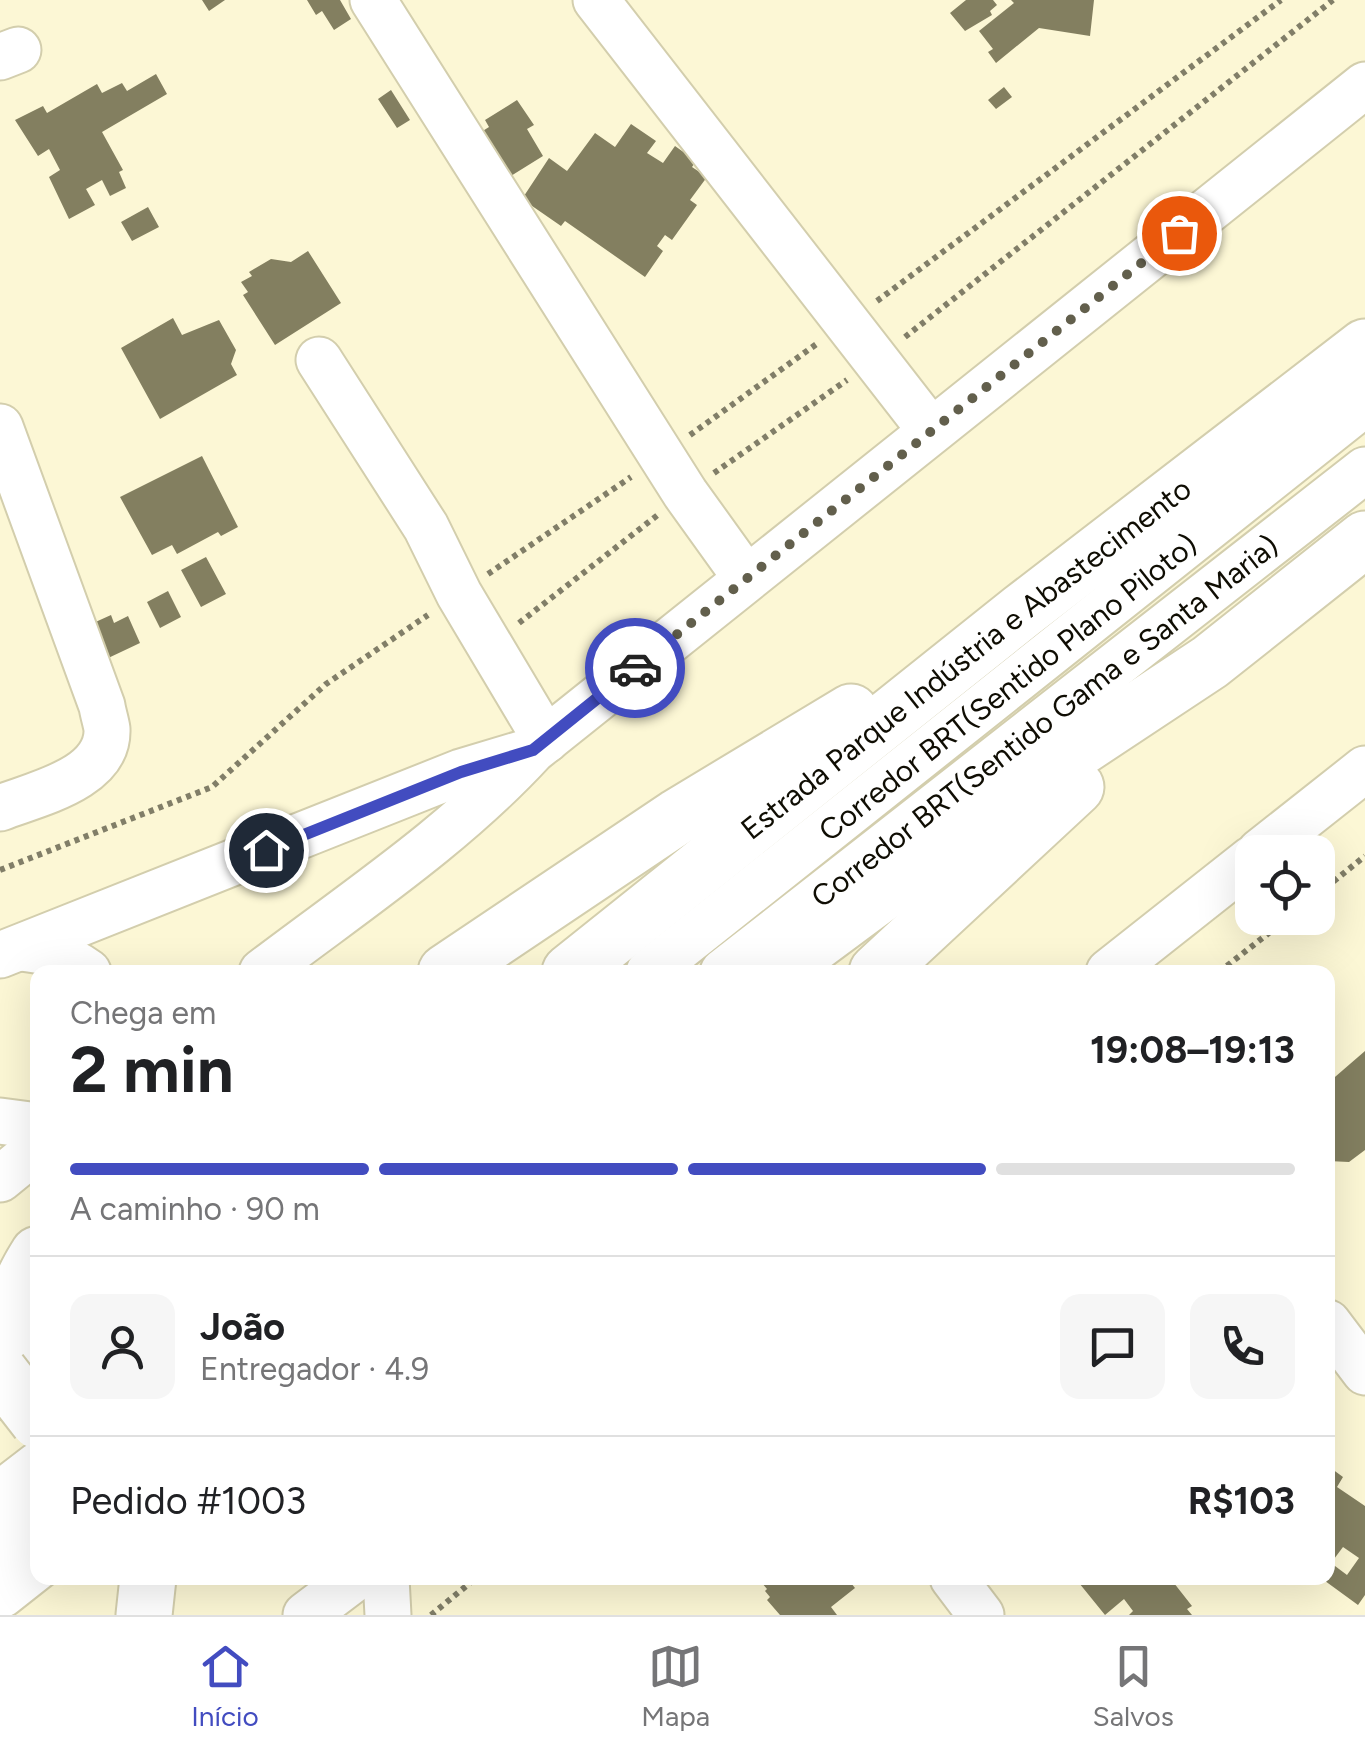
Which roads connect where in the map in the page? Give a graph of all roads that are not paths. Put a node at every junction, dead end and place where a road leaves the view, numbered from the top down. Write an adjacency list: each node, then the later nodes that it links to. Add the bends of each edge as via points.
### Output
1 (373, 0): 11 (street, via 685,494)
2 (596, 0): 8 (street)
3 (1365, 85): 8 (street)
4 (1365, 347): 12 (highway, Estrada Parque Indústria e Abastecimento)
5 (319, 360): 14 (street, via 426,527)
6 (1365, 404): 24 (street, Corredor BRT(Sentido Plano Piloto))
7 (0, 428): 16 (street, via 108,732 86,770)
8 (932, 431): 11 (street)
9 (1365, 470): 25 (street, Corredor BRT(Sentido Gama e Santa Maria))
10 (1365, 538): 13 (highway)
11 (746, 578): 14 (street)
12 (1022, 611): 22 (highway, via 677,817); 23 (highway, Estrada Parque Indústria e Abastecimento)
13 (1210, 662): 26 (highway, via 1062,760); 27 (highway)
14 (540, 745): 19 (street); 21 (street, via 457,823)
15 (1365, 770): 17 (street)
16 (0, 808)
17 (1282, 835)
18 (1235, 873): 28 (street)
19 (6, 952): 20 (street, via 47,951)
20 (78, 965)
21 (271, 965)
22 (456, 965)
23 (579, 965)
24 (657, 965)
25 (733, 965)
26 (785, 965)
27 (884, 965)
28 (1119, 965)
29 (0, 1121): 30 (street)
30 (30, 1125)
31 (30, 1155): 32 (street)
32 (0, 1179)
33 (30, 1270): 35 (highway, via 18,1294)
34 (1335, 1332): 36 (street)
35 (20, 1356): 37 (highway, bridge)
36 (1365, 1372)
37 (30, 1392)
38 (30, 1406): 39 (highway)
39 (0, 1430)
40 (30, 1470): 41 (street)
41 (0, 1494)
42 (30, 1520): 43 (street)
43 (0, 1544)
44 (30, 1566): 48 (highway)
45 (147, 1585): 49 (highway)
46 (386, 1585): 50 (street)
47 (958, 1585): 51 (street)
48 (0, 1590)
49 (144, 1615)
50 (388, 1615)
51 (981, 1615)

